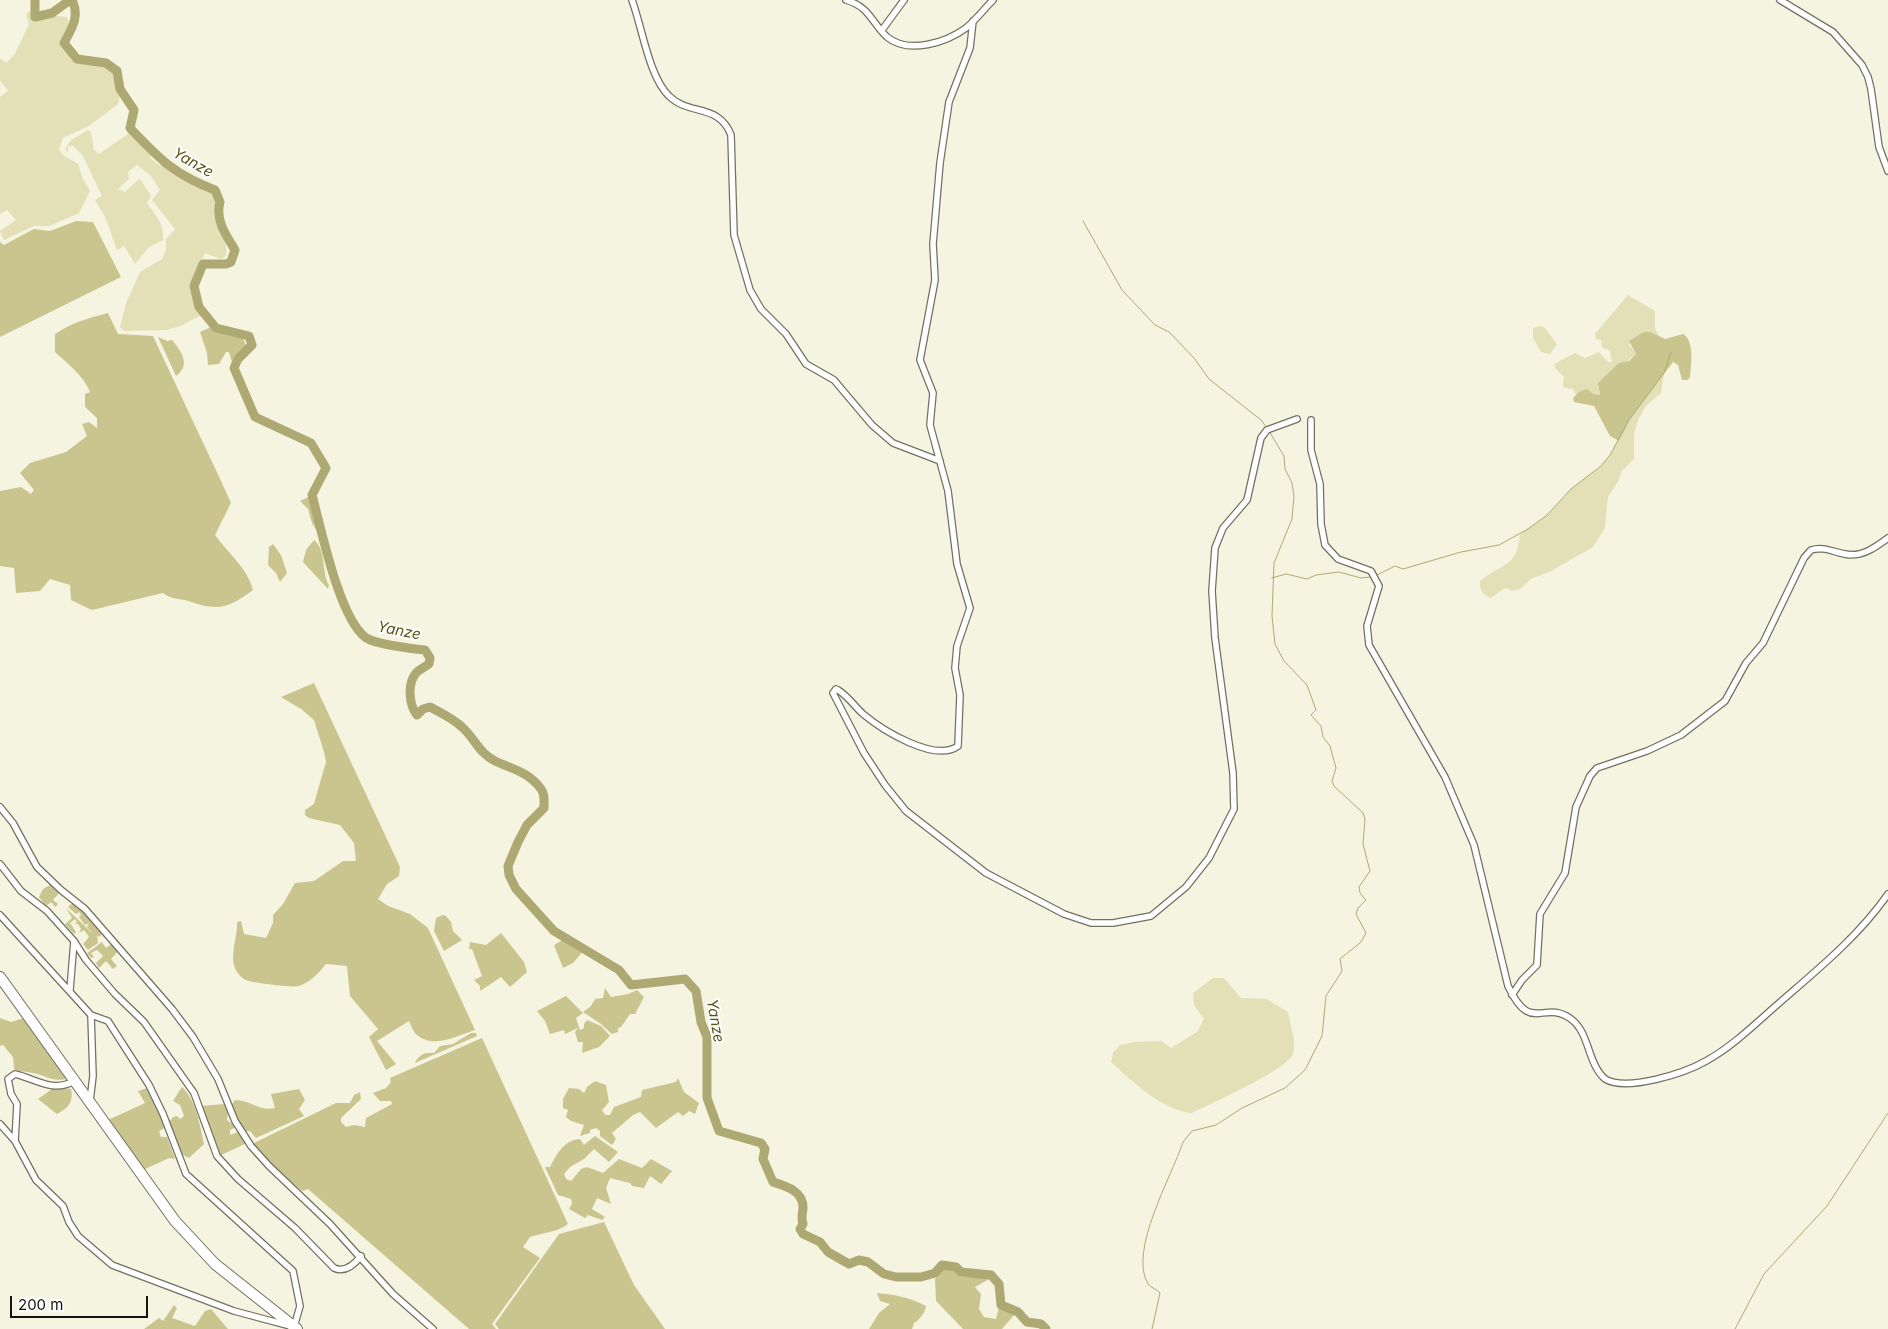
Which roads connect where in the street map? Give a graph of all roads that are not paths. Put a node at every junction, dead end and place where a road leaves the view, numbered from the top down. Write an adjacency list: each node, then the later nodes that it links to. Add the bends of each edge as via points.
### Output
1 (632, 0): 13 (street, via 663,90 670,98 718,116 731,135 734,235 750,290 761,309 786,334 806,364 834,380 872,425 892,443)
2 (846, 0): 7 (street)
3 (862, 0): 7 (street)
4 (904, 0): 9 (street)
5 (993, 0): 8 (street)
6 (1780, 0): 10 (street, via 1833,32 1862,65 1870,83 1878,147)
7 (854, 2): 9 (street, via 865,9)
8 (974, 21): 9 (street, via 950,36 920,46 892,40); 13 (street, via 970,48 949,102 933,244 935,280 920,355 933,393 930,425)
9 (882, 30)
10 (1888, 171)
11 (1297, 419): 13 (street, via 1267,430 1262,438 1247,500 1223,528 1215,548 1212,591 1215,638 1233,773 1234,809 1209,858 1186,887 1151,916 1113,923 1091,923 1033,899 986,873 906,811 864,753 835,698 834,690 838,690 864,715 917,746 937,752 958,746 960,694 955,668 957,646 970,601 957,564 948,491)
12 (1311, 420): 22 (street, via 1311,450 1320,484 1325,545 1338,559 1371,571 1379,586 1367,626 1368,645 1436,762 1474,845 1496,943)
13 (940, 461)
14 (1888, 538): 22 (street, via 1871,550 1851,555 1823,548 1811,550 1804,558 1762,645 1746,663 1725,701 1706,719 1671,741 1594,770 1576,807 1565,873 1540,914 1537,965)
15 (0, 807): 28 (street, via 13,823 37,868 86,909 193,1037 251,1146)
16 (0, 864): 19 (street, via 21,891 47,911)
17 (1888, 894): 22 (street, via 1862,928 1838,952 1758,1021 1706,1061 1675,1073 1628,1085 1609,1082 1594,1066 1581,1031 1571,1019 1556,1014 1528,1012 1518,1006)
18 (0, 915): 21 (street)
19 (74, 941): 21 (street); 28 (street, via 115,994 144,1022 194,1093 217,1156 334,1268 347,1269)
20 (0, 977): 24 (highway)
21 (70, 990): 23 (street)
22 (1512, 995)
23 (91, 1015): 25 (street, via 93,1076); 29 (street, via 108,1022 149,1085 186,1174 294,1271 300,1306)
24 (74, 1081): 25 (highway); 27 (street, via 59,1087 15,1074 10,1076 8,1083 17,1107)
25 (90, 1101): 29 (highway, via 151,1189 198,1247)
26 (0, 1124): 27 (street)
27 (15, 1141): 29 (street, via 36,1180 63,1206 78,1236 112,1265 234,1311)
28 (361, 1256): 30 (street, via 393,1294)
29 (296, 1328)
30 (433, 1329)

